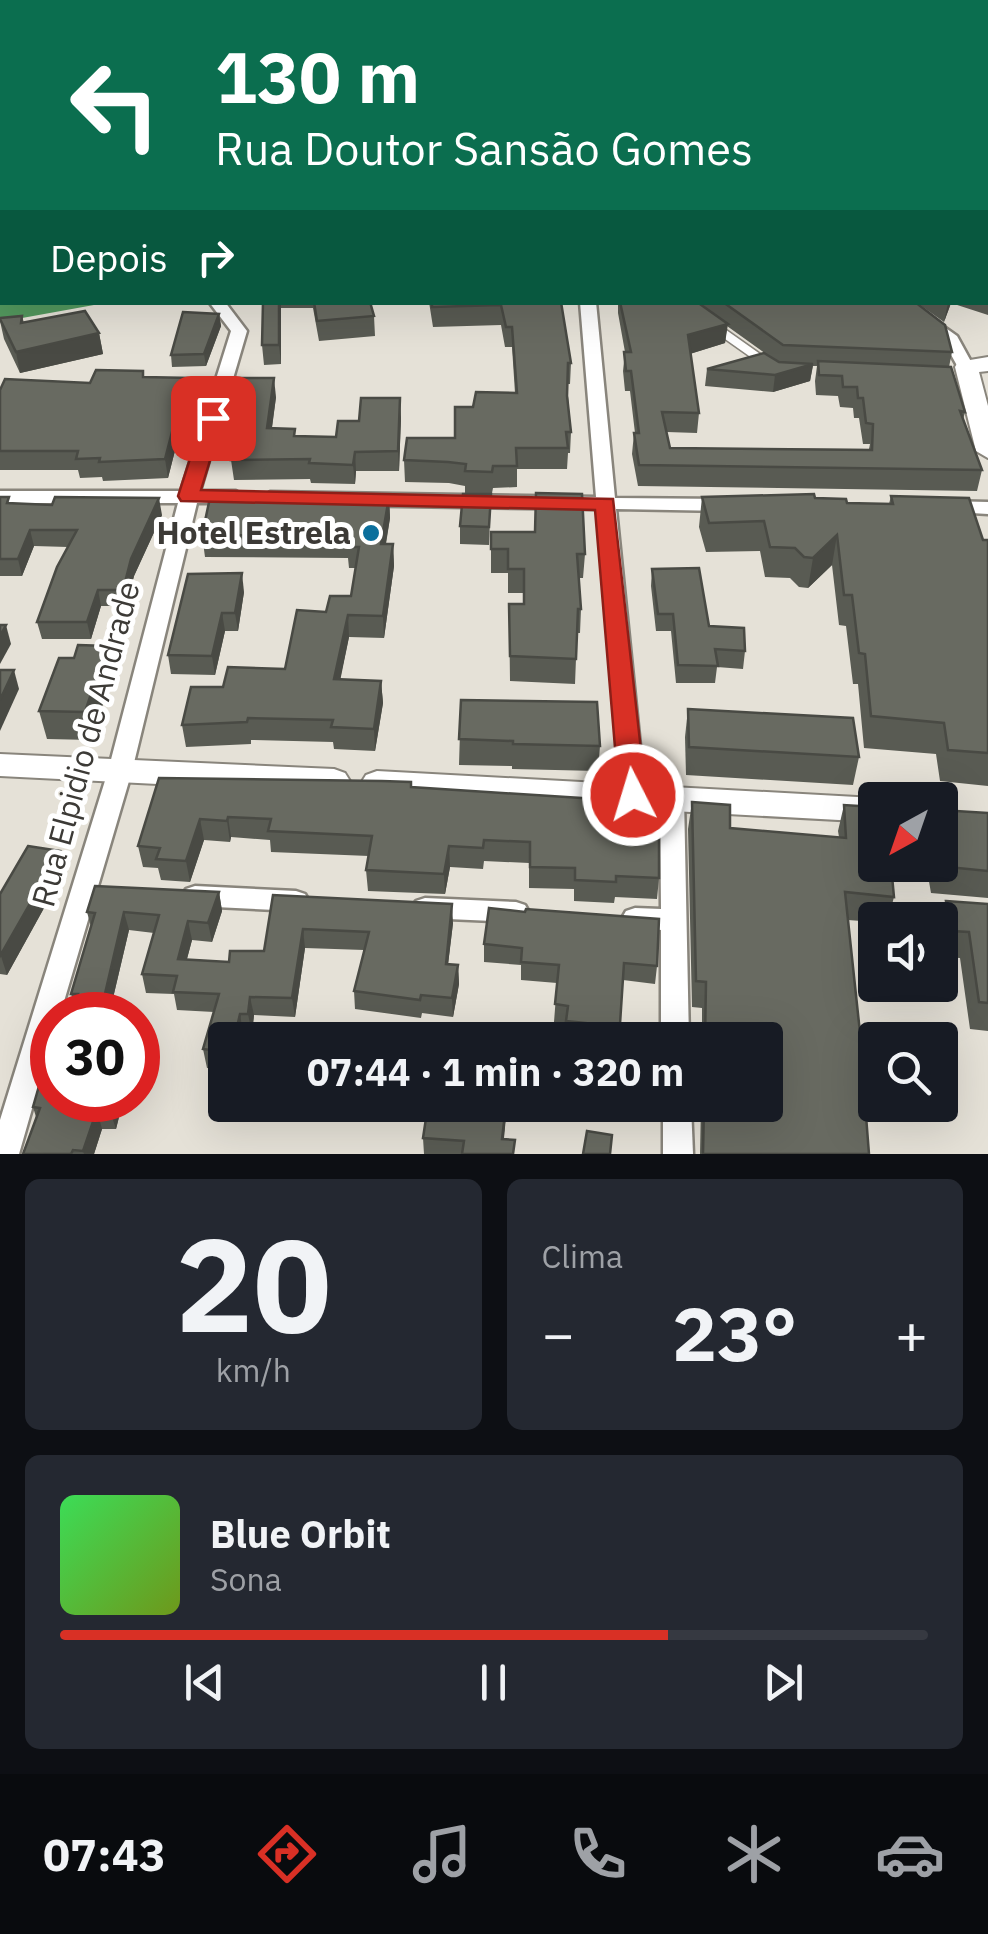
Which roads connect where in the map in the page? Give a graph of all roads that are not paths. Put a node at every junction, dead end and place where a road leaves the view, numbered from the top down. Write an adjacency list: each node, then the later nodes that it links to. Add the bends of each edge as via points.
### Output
1 (218, 305): 8 (street, Rua Elpidio de Andrade, via 240,332)
2 (588, 305): 10 (street)
3 (902, 305): 6 (street, via 951,339)
4 (698, 314): 5 (lane)
5 (778, 372)
6 (968, 373): 7 (main road)
7 (988, 452)
8 (188, 496): 9 (street); 10 (street); 15 (street, Rua Elpidio de Andrade)
9 (0, 497)
10 (606, 504): 11 (street); 16 (street)
11 (740, 505)
12 (931, 507): 13 (street)
13 (988, 508)
14 (0, 764): 15 (main road)
15 (120, 771): 16 (main road); 27 (street, Rua Elpidio de Andrade, via 93,891)
16 (633, 795): 17 (main road)
17 (672, 798): 18 (main road); 24 (street)
18 (858, 809)
19 (162, 894): 20 (street)
20 (319, 902)
21 (397, 906): 22 (street)
22 (535, 913)
23 (613, 917): 24 (street)
24 (672, 920): 25 (street)
25 (675, 1022)
26 (677, 1122): 28 (street)
27 (4, 1154)
28 (678, 1154)

